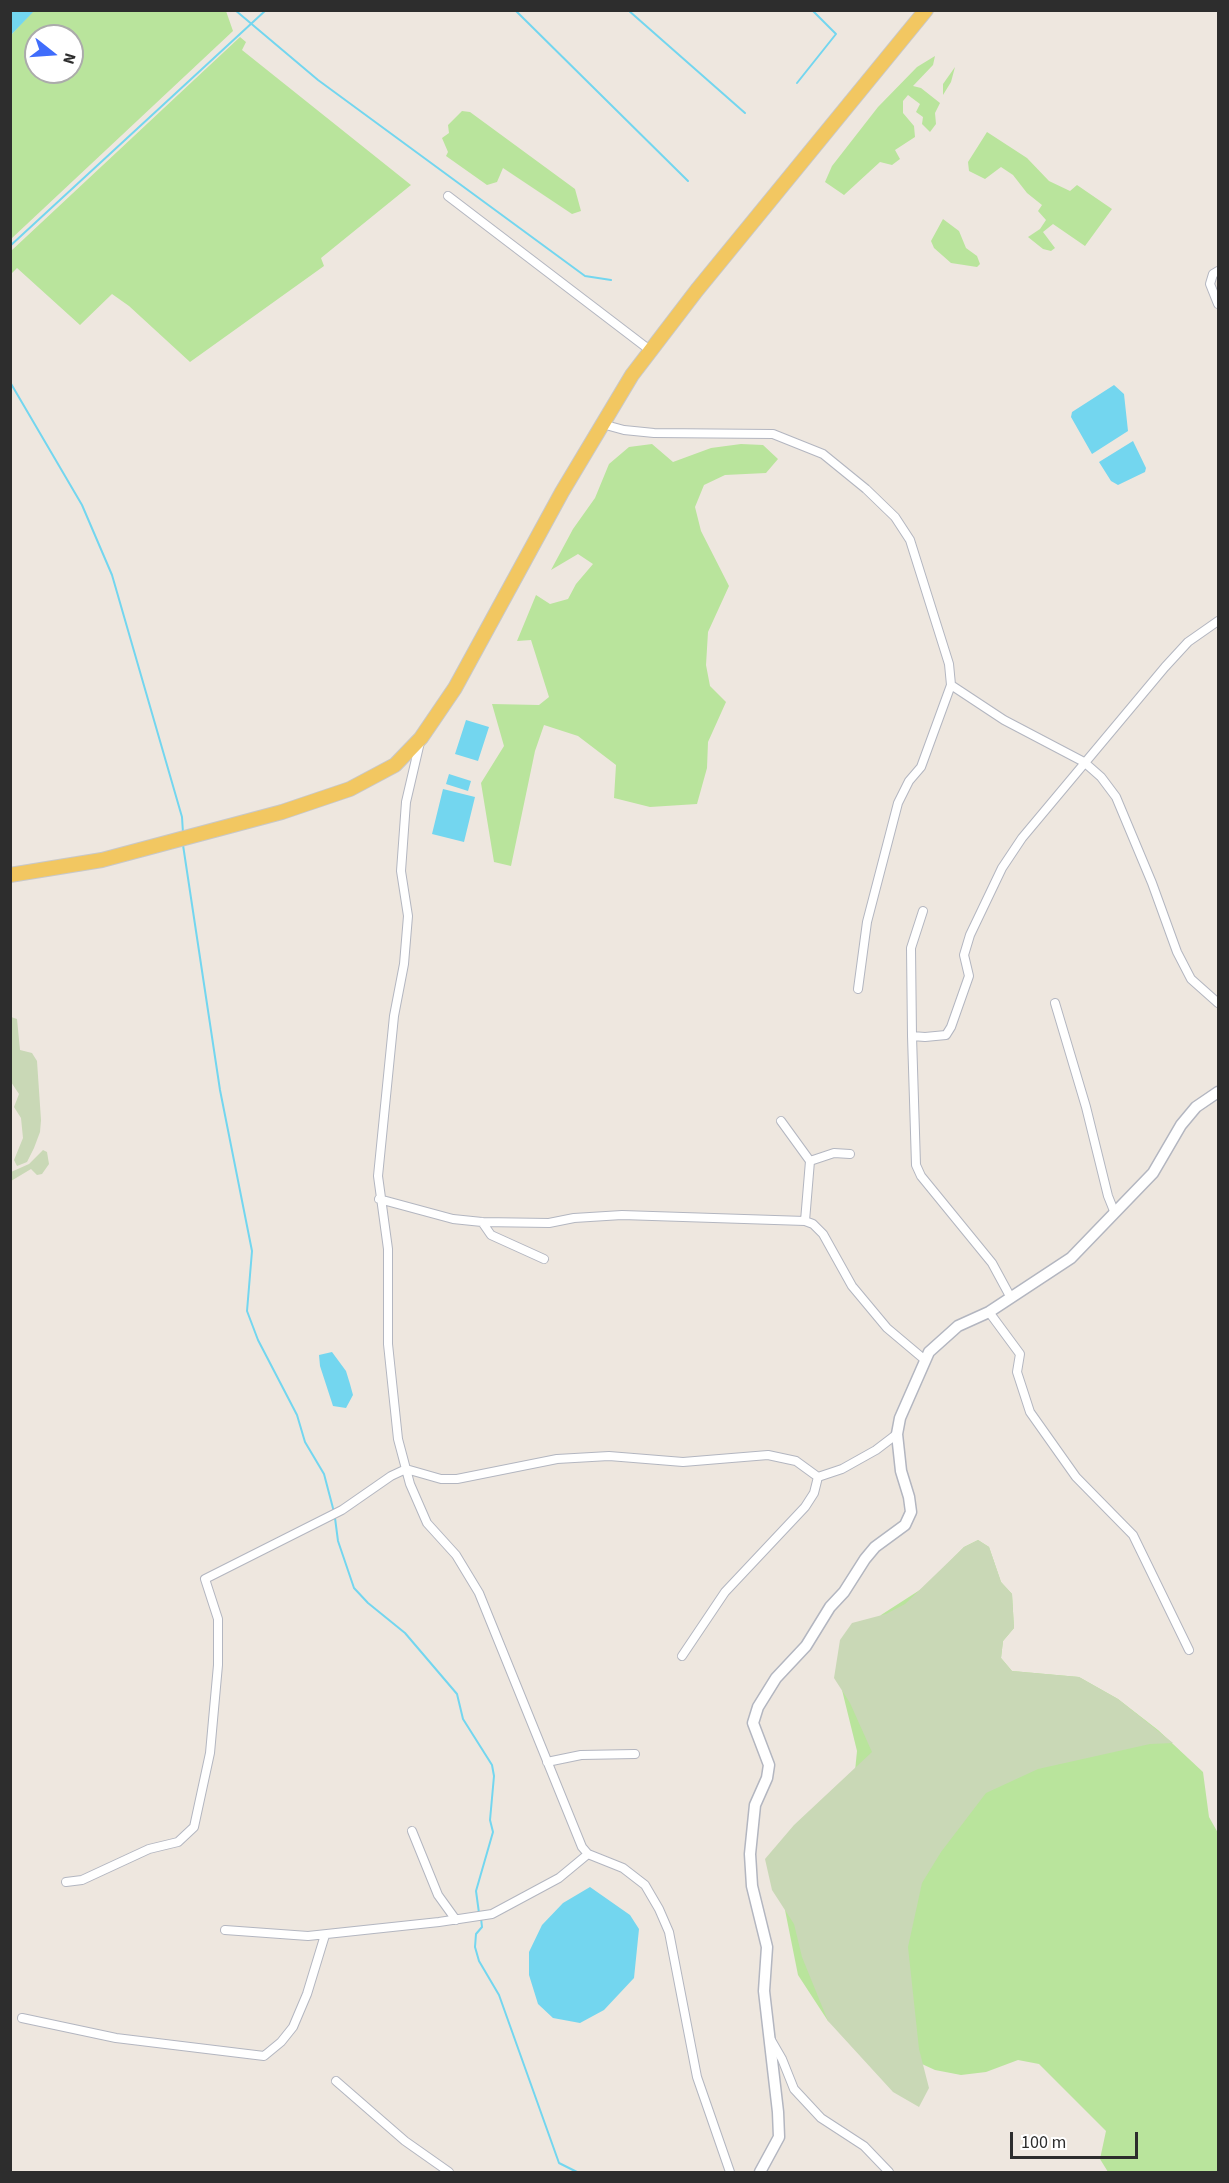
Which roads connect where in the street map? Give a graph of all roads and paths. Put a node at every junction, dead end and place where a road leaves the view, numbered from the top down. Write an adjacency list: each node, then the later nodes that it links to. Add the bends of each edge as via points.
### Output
1 (926, 10): 5 (main road)
2 (448, 196): 5 (street)
3 (1218, 271): 4 (street, via 1210,284)
4 (1218, 304)
5 (651, 351): 6 (main road)
6 (602, 424): 8 (street, via 654,433 773,434 823,454 895,517 910,540 949,664); 9 (main road, via 455,688)
7 (1218, 621): 10 (street, via 1188,642)
8 (951, 685): 10 (street, via 1004,720); 13 (street, via 921,767 898,803 867,922)
9 (421, 738): 11 (main road, via 395,765 350,789 282,812 102,860); 21 (street, via 406,802 401,871 408,916 394,1016)
10 (1084, 762): 15 (street, via 1116,797 1191,979); 16 (street, via 1002,868 964,955 969,976 946,1035)
11 (10, 875)
12 (923, 911): 16 (street, via 911,948)
13 (858, 989)
14 (1055, 1003): 22 (street)
15 (1218, 1003)
16 (912, 1036): 26 (street, via 916,1165 992,1263)
17 (1218, 1092): 22 (street, via 1196,1107 1153,1173)
18 (781, 1121): 20 (street)
19 (850, 1154): 20 (street)
20 (810, 1161): 23 (street)
21 (379, 1199): 24 (street, via 453,1219); 30 (street, via 388,1249 388,1344 398,1439)
22 (1114, 1211): 26 (street, via 1071,1258)
23 (805, 1221): 24 (street, via 622,1215 549,1223); 28 (street, via 823,1234 852,1286 887,1328)
24 (482, 1222): 25 (street, via 491,1234)
25 (544, 1259)
26 (1011, 1298): 27 (street)
27 (989, 1312): 28 (street, via 958,1326); 32 (street, via 1020,1354 1017,1372 1030,1412 1076,1477 1133,1535)
28 (925, 1360): 29 (street)
29 (897, 1434): 31 (street, via 876,1450); 43 (street, via 909,1497 910,1512 905,1525 875,1546 855,1572 806,1646 765,1692 753,1723 769,1765 755,1805 750,1854 752,1886 767,1947 764,1991)
30 (406, 1469): 31 (street, via 441,1479 457,1479 557,1459 609,1456 683,1462 768,1455 796,1461); 35 (street, via 427,1523 456,1555 479,1593); 38 (street, via 342,1510 205,1579 218,1619 218,1665 210,1753 194,1827 178,1842 149,1849 82,1880)
31 (818, 1477): 33 (street, via 806,1507 725,1592)
32 (1189, 1650)
33 (682, 1656)
34 (635, 1754): 35 (street, via 580,1755)
35 (547, 1762): 37 (street)
36 (412, 1831): 39 (street, via 438,1895)
37 (588, 1854): 39 (street, via 559,1878 517,1902 492,1914); 46 (street, via 623,1868 645,1885 659,1909 669,1932 697,2077)
38 (66, 1882)
39 (456, 1920): 41 (street)
40 (225, 1930): 41 (street)
41 (325, 1935): 42 (street, via 293,2027 264,2056 116,2038)
42 (22, 2018)
43 (770, 2040): 47 (street, via 779,2137); 48 (street, via 783,2059 794,2090 821,2118 864,2146)
44 (336, 2081): 45 (street, via 405,2141)
45 (449, 2172)
46 (730, 2172)
47 (760, 2172)
48 (890, 2172)

